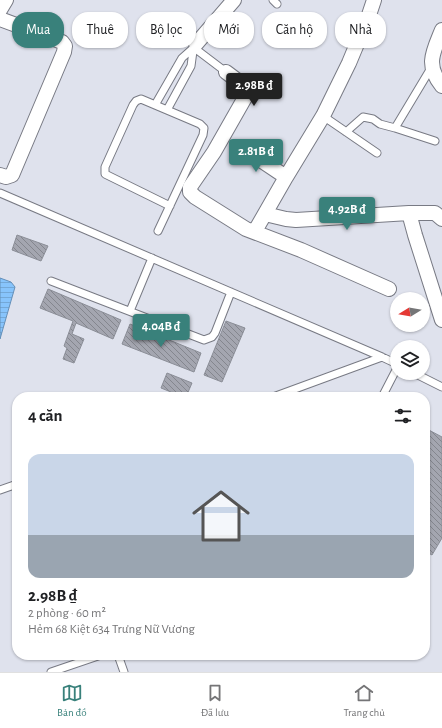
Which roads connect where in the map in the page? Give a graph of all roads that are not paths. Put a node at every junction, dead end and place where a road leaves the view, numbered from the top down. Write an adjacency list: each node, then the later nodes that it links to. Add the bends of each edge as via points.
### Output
1 (6, 0): 4 (street)
2 (234, 0): 7 (street)
3 (374, 0): 13 (street, via 349,63)
4 (0, 10)
5 (0, 19): 19 (street, via 62,42 65,46)
6 (442, 30): 8 (street, via 431,56)
7 (194, 49): 9 (lane); 11 (lane, via 182,58); 12 (lane, via 191,66)
8 (432, 68): 10 (street); 14 (lane)
9 (226, 72): 27 (street, via 246,87 247,91 214,152 190,187 190,192 246,228)
10 (442, 86)
11 (156, 105): 12 (lane); 22 (lane, via 141,99 136,101 104,170 111,178)
12 (167, 110): 22 (lane, via 204,128)
13 (323, 116): 15 (lane); 20 (street)
14 (395, 128): 15 (lane, via 363,117); 16 (lane)
15 (346, 132): 18 (lane)
16 (435, 141)
17 (241, 147): 20 (street)
18 (377, 153)
19 (6, 175)
20 (286, 177): 24 (street)
21 (0, 192): 28 (lane)
22 (170, 206): 26 (lane)
23 (409, 213): 24 (street, via 296,220); 25 (street, via 435,213); 33 (street)
24 (265, 214): 27 (street)
25 (442, 219)
26 (158, 231)
27 (255, 231): 30 (street)
28 (152, 258): 31 (lane); 32 (lane)
29 (51, 281): 32 (lane)
30 (389, 289)
31 (231, 292): 32 (lane, via 215,333 204,340); 34 (lane)
32 (130, 311)
33 (442, 320)
34 (382, 357): 35 (lane); 39 (lane)
35 (390, 361)
36 (391, 380): 40 (lane)
37 (428, 380): 38 (lane)
38 (442, 387)
39 (287, 392)
40 (385, 392)
41 (12, 486): 42 (lane)
42 (0, 490)
43 (86, 660): 45 (lane)
44 (120, 660): 46 (lane)
45 (51, 672)
46 (124, 672)

